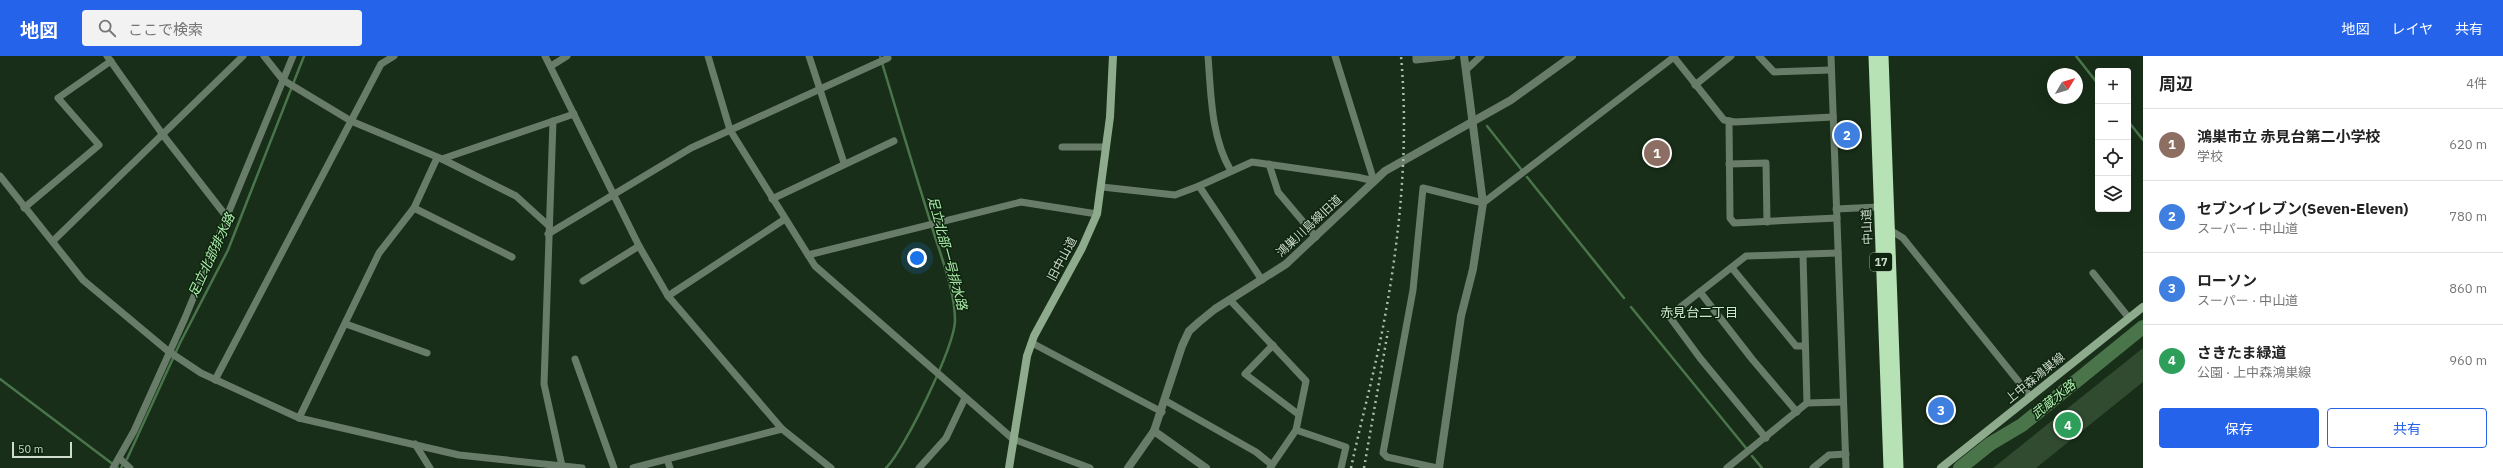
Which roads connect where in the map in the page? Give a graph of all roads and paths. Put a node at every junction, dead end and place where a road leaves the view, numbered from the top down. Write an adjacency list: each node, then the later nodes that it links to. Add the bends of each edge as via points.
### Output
1 (243, 56): 38 (street)
2 (264, 56): 28 (street)
3 (293, 56): 28 (street)
4 (394, 56): 33 (street, via 381,64)
5 (545, 56): 25 (street)
6 (567, 56): 25 (street)
7 (708, 56): 37 (street)
8 (809, 56): 30 (street)
9 (1113, 56): 41 (main road, 旧中山道)
10 (1208, 56): 46 (street, via 1212,106 1222,156)
11 (1335, 56): 48 (street)
12 (1416, 56): 13 (street, via 1416,60)
13 (1452, 56)
14 (1464, 56): 26 (street)
15 (1481, 56): 26 (street)
16 (1572, 56): 35 (street, 鴻巣川島線旧道, via 1511,100)
17 (1731, 56): 29 (street)
18 (1759, 56): 27 (street, via 1774,72)
19 (1831, 56): 27 (street)
20 (1874, 56): 54 (highway, 中山道 / 17)
21 (1883, 56): 64 (highway, 中山道 / 17)
22 (1673, 57): 29 (street); 53 (street)
23 (887, 58): 30 (street)
24 (109, 59): 38 (street); 55 (street, via 58,98 99,145)
25 (551, 66): 31 (street)
26 (1466, 70): 35 (street)
27 (1831, 70): 32 (street)
28 (283, 80): 33 (street); 59 (street)
29 (1695, 85): 36 (street, via 1724,120)
30 (819, 89): 37 (street); 43 (street)
31 (574, 114): 34 (street); 51 (street)
32 (1833, 117): 36 (street); 57 (street)
33 (351, 121): 42 (street); 89 (street)
34 (553, 121): 42 (street); 63 (street)
35 (1473, 121): 48 (street, 鴻巣川島線旧道, via 1397,164); 53 (street)
36 (1729, 122): 45 (street)
37 (730, 130): 51 (street, via 691,148); 52 (street)
38 (163, 136): 59 (street); 67 (street)
39 (894, 141): 43 (street)
40 (1062, 147): 41 (street)
41 (1106, 147): 50 (main road, 旧中山道)
42 (440, 158): 56 (street); 63 (street, via 516,196)
43 (844, 163): 52 (street)
44 (1269, 164): 46 (street, via 1252,162); 48 (street, via 1357,176); 66 (street, via 1278,192)
45 (1729, 164): 62 (street, via 1730,218 1734,223); 62 (street, via 1766,163)
46 (1231, 171): 49 (street)
47 (0, 176): 55 (street)
48 (1374, 181): 66 (street, 鴻巣川島線旧道)
49 (1199, 186): 50 (street, via 1175,194); 75 (street)
50 (1102, 187): 58 (main road, 旧中山道)
51 (613, 194): 65 (street); 68 (street)
52 (772, 199): 61 (street)
53 (1484, 203): 123 (street, via 1473,269 1462,308); 123 (street, via 1423,188 1413,290 1383,453 1387,457)
54 (1879, 207): 57 (street); 127 (highway, 中山道 / 17)
55 (24, 208): 67 (street)
56 (414, 208): 72 (street); 82 (street, via 379,253)
57 (1836, 209): 60 (street)
58 (1097, 214): 70 (street, via 1021,202); 83 (main road, 旧中山道)
59 (226, 216): 86 (street, via 185,318)
60 (1837, 218): 62 (street); 69 (street)
61 (785, 219): 70 (street); 78 (street)
62 (1767, 222)
63 (549, 226): 65 (street)
64 (1890, 230): 90 (street, via 1903,238); 128 (highway, 中山道 / 17)
65 (548, 234): 108 (street, via 544,384)
66 (1316, 237): 75 (street, 鴻巣川島線旧道, via 1286,264)
67 (53, 241): 86 (street, via 84,280)
68 (639, 246): 76 (street); 78 (street)
69 (1838, 253): 71 (street); 93 (street)
70 (808, 255): 91 (street, via 815,266)
71 (1803, 255): 73 (street, via 1746,256); 85 (street)
72 (512, 256)
73 (1732, 268): 77 (street); 85 (street, via 1796,346)
74 (2093, 273): 81 (street)
75 (1262, 280): 79 (street, 鴻巣川島線旧道)
76 (583, 281)
77 (1700, 292): 96 (street); 102 (street, via 1669,316)
78 (668, 296): 99 (street)
79 (1230, 300): 84 (street); 92 (street, 鴻巣川島線旧道, via 1189,331)
80 (2143, 307): 81 (main road, 上中森鴻巣線)
81 (2129, 318): 90 (main road, 上中森鴻巣線)
82 (346, 324): 87 (street); 98 (street)
83 (1032, 343): 95 (street); 103 (main road, 旧中山道)
84 (1273, 345): 97 (street, via 1306,381); 97 (street, via 1245,374)
85 (1805, 346): 94 (street)
86 (168, 351): 89 (street); 107 (street, via 134,431)
87 (427, 353)
88 (575, 359): 113 (street)
89 (215, 380): 98 (street)
90 (2031, 397): 129 (main road, 上中森鴻巣線)
91 (965, 398): 103 (street); 117 (street, via 946,438)
92 (1166, 401): 95 (street, 鴻巣川島線旧道); 109 (street, via 1256,452)
93 (1843, 402): 94 (street); 105 (street)
94 (1807, 403): 96 (street)
95 (1162, 412): 101 (street, 鴻巣川島線旧道)
96 (1797, 412): 102 (street)
97 (1298, 414): 100 (street)
98 (299, 418): 104 (street)
99 (782, 429): 106 (street); 116 (street)
100 (1296, 430): 109 (street); 122 (street, via 1346,447)
101 (1154, 432): 120 (street, 鴻巣川島線旧道); 121 (street)
102 (1766, 438): 124 (street)
103 (1013, 439): 118 (main road, 旧中山道); 119 (street)
104 (415, 444): 108 (street, via 459,456); 111 (street)
105 (1846, 454): 125 (street, via 1829,455); 126 (street)
106 (667, 459): 114 (street); 115 (street)
107 (116, 463): 110 (street)
108 (562, 466): 112 (street)
109 (1271, 467)
110 (130, 468)
111 (430, 468)
112 (582, 468)
113 (614, 468)
114 (633, 468)
115 (670, 468)
116 (831, 468)
117 (919, 468)
118 (1009, 468)
119 (1090, 468)
120 (1128, 468)
121 (1206, 468)
122 (1341, 468)
123 (1438, 468)
124 (1727, 468)
125 (1813, 468)
126 (1846, 468)
127 (1889, 468)
128 (1898, 468)
129 (1941, 468)

